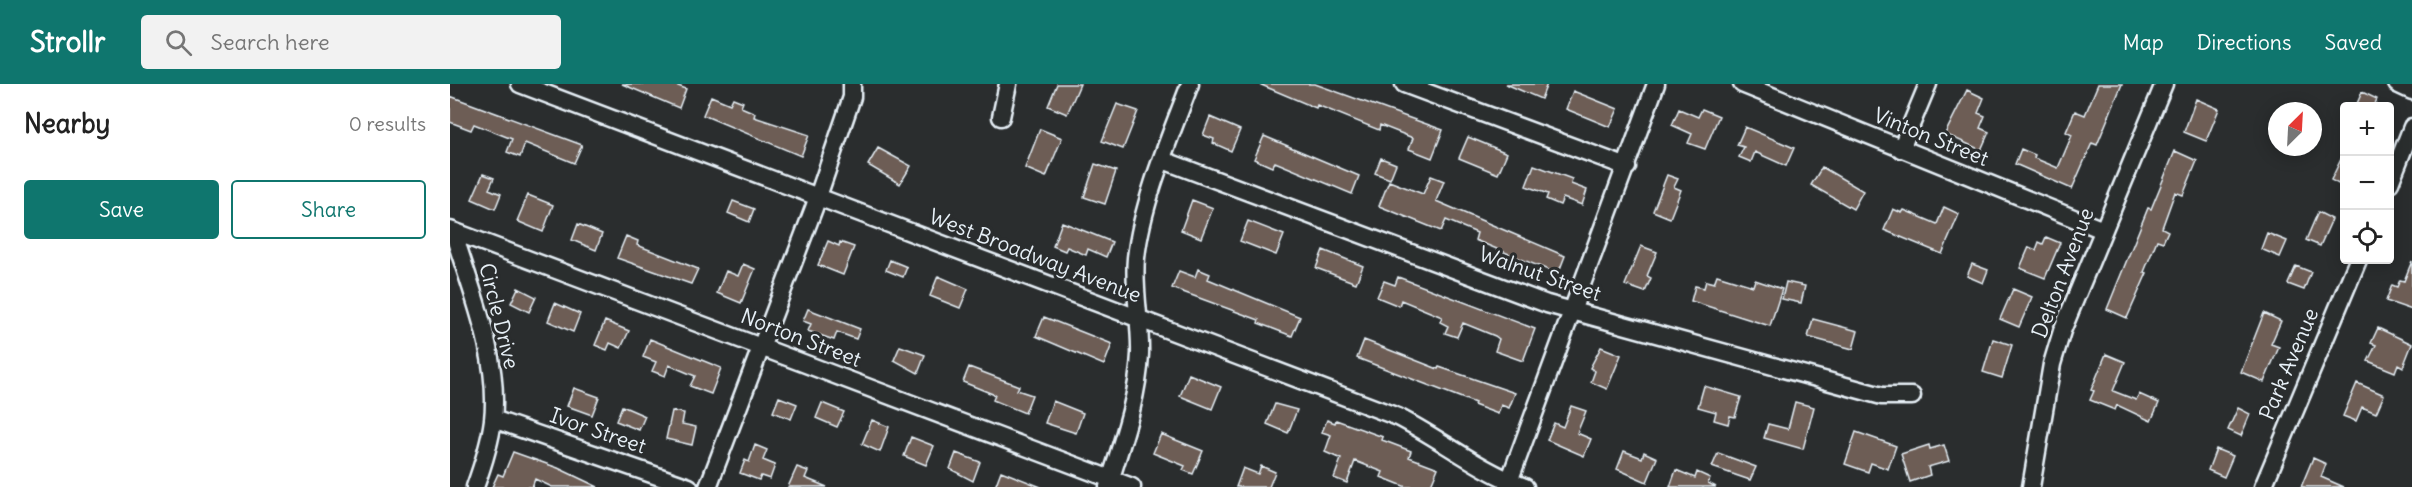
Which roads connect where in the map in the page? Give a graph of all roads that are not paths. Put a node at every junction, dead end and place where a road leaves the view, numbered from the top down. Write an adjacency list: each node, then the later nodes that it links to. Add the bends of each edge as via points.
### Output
1 (520, 84): 18 (street, West Broadway Avenue)
2 (852, 84): 18 (street, via 849,107)
3 (1008, 84): 12 (street)
4 (1190, 84): 15 (street)
5 (1404, 84): 16 (street)
6 (1656, 84): 16 (street)
7 (1742, 84): 14 (street, Vinton Street)
8 (1928, 84): 14 (street)
9 (2164, 84): 19 (street, Delton Avenue)
10 (2397, 84): 11 (street)
11 (2412, 91)
12 (1001, 117)
13 (2412, 127): 17 (street)
14 (1901, 149): 19 (street, Vinton Street)
15 (1163, 160): 22 (street, Walnut Street); 23 (street, via 1136,257)
16 (1627, 167): 22 (street)
17 (2394, 173)
18 (818, 197): 23 (street, West Broadway Avenue); 24 (street)
19 (2103, 230): 34 (street, Delton Avenue, via 2052,364)
20 (452, 231): 24 (street, Norton Street); 26 (street, Circle Drive, via 490,359)
21 (2356, 264): 35 (street, Park Avenue)
22 (1572, 312): 25 (street, Walnut Street, via 1882,396); 28 (street)
23 (1138, 318): 27 (street, via 1138,375); 28 (street, West Broadway Avenue, via 1398,417)
24 (760, 347): 27 (street, Norton Street); 31 (street)
25 (1912, 396)
26 (493, 419): 29 (street, Circle Drive); 30 (street, Ivor Street)
27 (1109, 483): 32 (street, Norton Street)
28 (1508, 484): 33 (street, West Broadway Avenue)
29 (475, 487)
30 (689, 487)
31 (708, 487)
32 (1132, 487)
33 (1525, 487)
34 (2031, 487)
35 (2263, 487)

